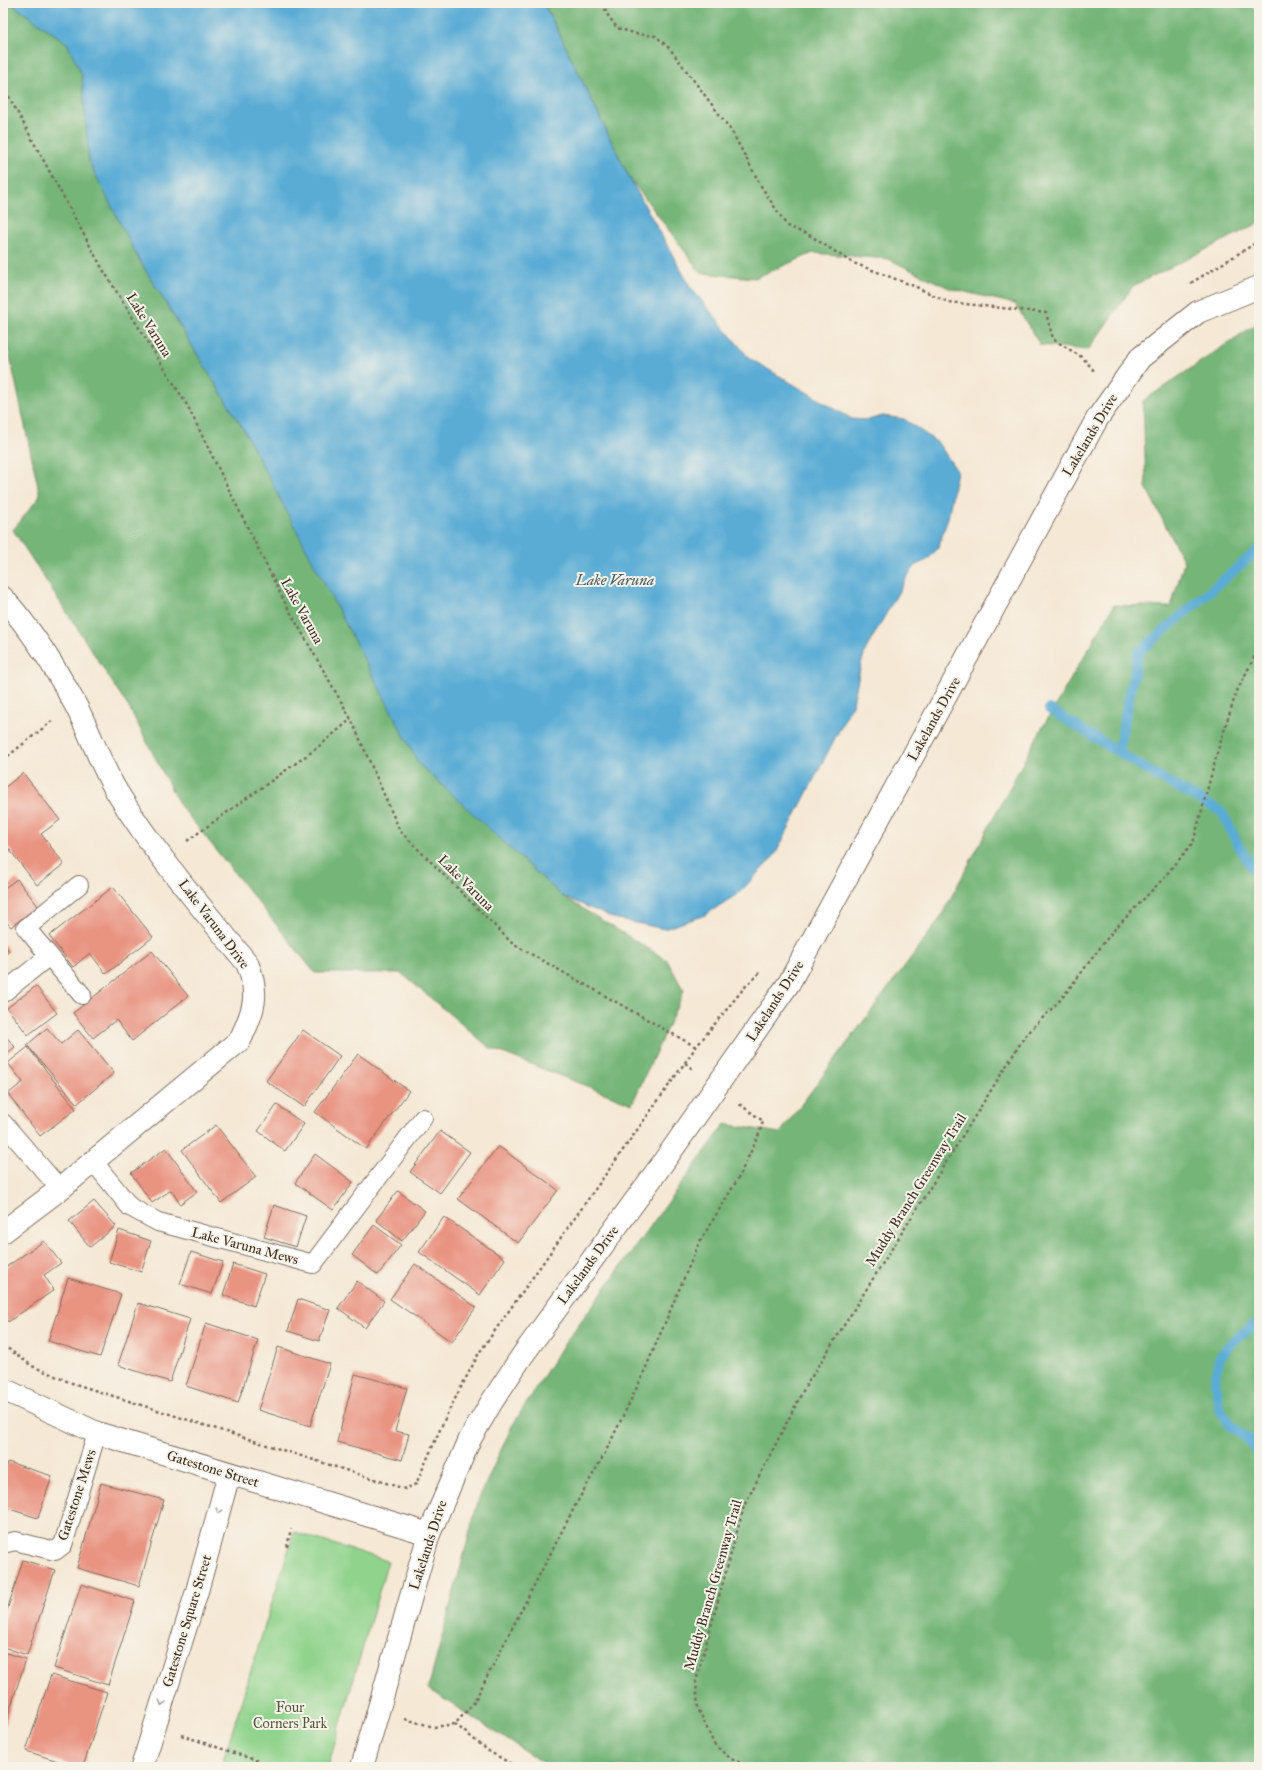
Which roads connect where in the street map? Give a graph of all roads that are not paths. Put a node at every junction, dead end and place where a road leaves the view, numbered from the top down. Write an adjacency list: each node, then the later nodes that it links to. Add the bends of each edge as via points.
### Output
1 (1259, 286): 15 (street, Lakelands Drive, via 1198,312 1140,358 1097,419 790,983 522,1356 491,1403 470,1439)
2 (3, 598): 9 (street, Lake Varuna Drive, via 33,638 75,704 116,790 145,835 247,964 254,979 255,998 251,1019 240,1040)
3 (79, 885): 4 (lane, via 26,928)
4 (49, 956): 5 (lane); 6 (lane)
5 (3, 993)
6 (82, 995)
7 (423, 1118): 9 (lane, Lake Varuna Mews, via 313,1264 158,1222 130,1207)
8 (3, 1123): 10 (lane)
9 (93, 1161): 10 (street, Lake Varuna Drive)
10 (60, 1189): 11 (street, Lake Varuna Drive)
11 (3, 1232)
12 (3, 1389): 13 (street, Gatestone Street)
13 (97, 1433): 14 (street, Gatestone Street); 16 (lane, Gatestone Mews, via 63,1545 55,1550 16,1542)
14 (229, 1474): 15 (street, Gatestone Street); 17 (street, Gatestone Square Street, one-way to 17, via 197,1591)
15 (429, 1534): 18 (street, Lakelands Drive)
16 (3, 1544)
17 (142, 1767)
18 (362, 1767)

